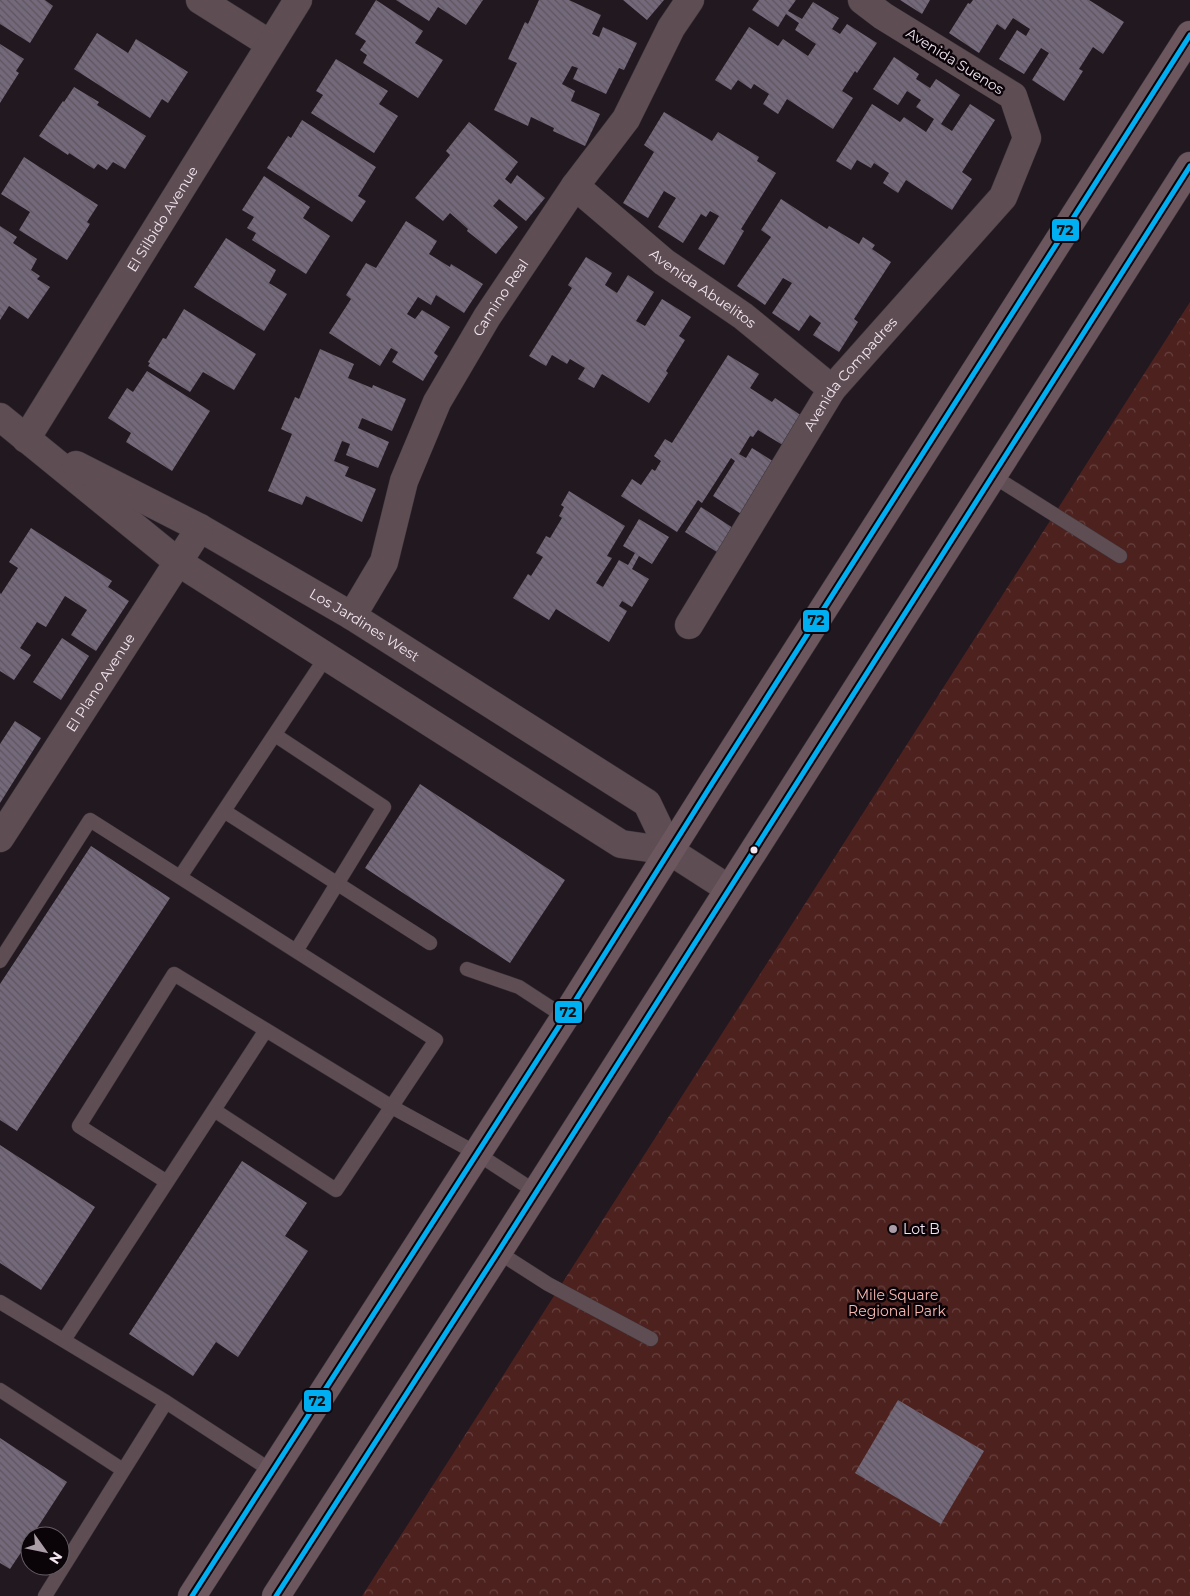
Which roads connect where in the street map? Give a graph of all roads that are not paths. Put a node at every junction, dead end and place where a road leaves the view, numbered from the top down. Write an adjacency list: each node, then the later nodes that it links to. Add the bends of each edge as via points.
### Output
1 (200, 0): 6 (street)
2 (298, 0): 6 (street, El Silbido Avenue)
3 (690, 0): 9 (street, Camino Real, via 671,28 626,119)
4 (862, 0): 7 (street, Avenida Suenos, via 1013,96)
5 (1190, 35): 23 (main road)
6 (270, 44): 12 (street, El Silbido Avenue)
7 (1027, 138): 10 (street, Avenida Compadres, via 1003,197)
8 (1190, 166): 13 (main road)
9 (575, 186): 10 (street, Avenida Abuelitos, via 664,262 743,316); 17 (street, Camino Real, via 487,317 437,402 404,481 384,562)
10 (832, 389): 18 (street, Avenida Compadres)
11 (0, 417): 12 (street, Los Jardines West)
12 (26, 439): 14 (street, Los Jardines West); 16 (street, Los Jardines West)
13 (993, 476): 15 (lane); 26 (main road)
14 (200, 528): 16 (street, El Plano Avenue); 17 (street, Los Jardines West)
15 (1120, 556)
16 (178, 562): 19 (street, Los Jardines West); 22 (street, El Plano Avenue)
17 (352, 616): 23 (street, Los Jardines West, via 647,803)
18 (690, 626)
19 (326, 657): 20 (lane); 23 (street, Los Jardines West, via 620,844)
20 (274, 735): 21 (lane); 25 (lane, via 384,807)
21 (224, 811): 24 (lane); 25 (lane)
22 (0, 838)
23 (670, 850): 26 (street, Los Jardines West); 31 (main road)
24 (180, 877): 28 (lane); 29 (lane, via 90,820)
25 (337, 884): 27 (lane); 28 (lane)
26 (729, 889): 37 (main road)
27 (430, 943)
28 (296, 951): 33 (lane, via 436,1040)
29 (0, 961)
30 (467, 969): 31 (lane, via 519,987)
31 (565, 1017): 35 (main road)
32 (266, 1030): 33 (lane); 34 (lane); 36 (lane, via 174,974 79,1126)
33 (392, 1106): 34 (lane, via 336,1190); 35 (lane)
34 (214, 1110): 36 (lane)
35 (476, 1153): 37 (lane); 45 (main road)
36 (168, 1182): 41 (lane)
37 (536, 1192): 38 (main road)
38 (498, 1252): 40 (lane, via 548,1284); 48 (main road)
39 (0, 1302): 41 (lane)
40 (651, 1339)
41 (64, 1340): 43 (lane)
42 (0, 1390): 44 (lane)
43 (166, 1402): 44 (lane); 45 (lane)
44 (124, 1470): 46 (lane)
45 (272, 1471): 47 (main road)
46 (45, 1596)
47 (192, 1596)
48 (276, 1596)

